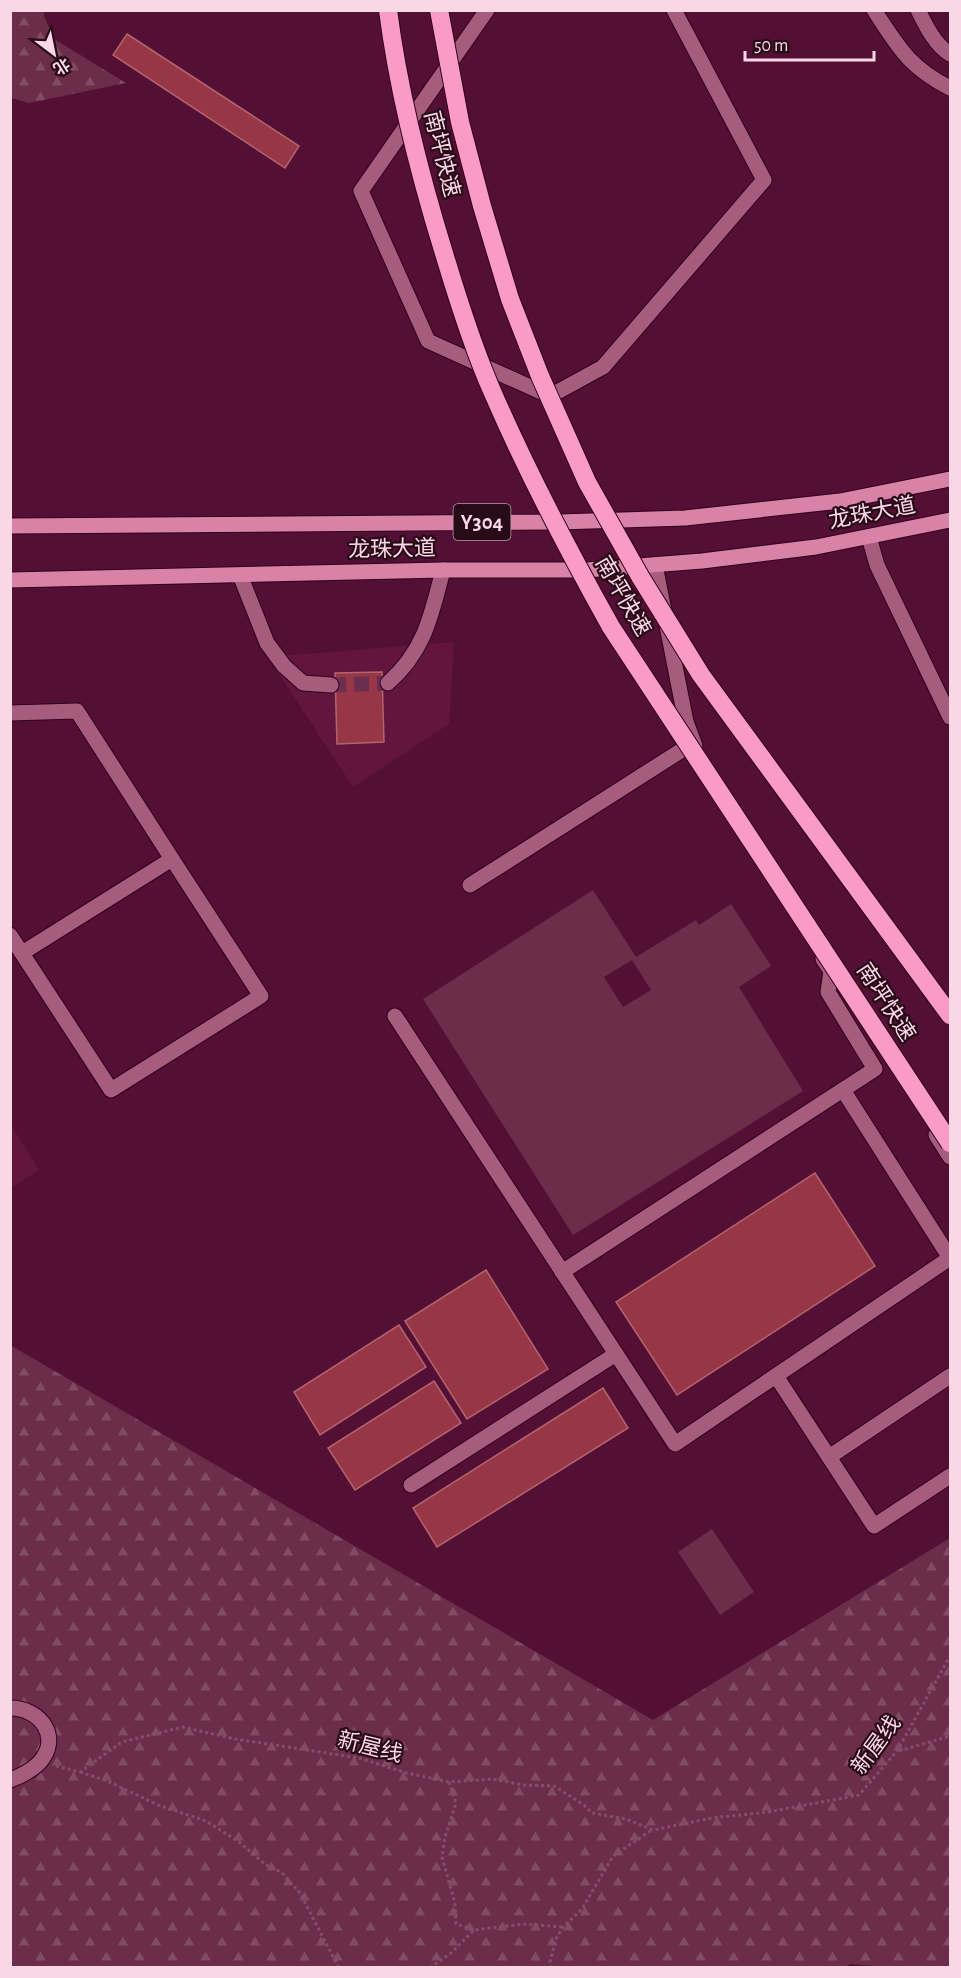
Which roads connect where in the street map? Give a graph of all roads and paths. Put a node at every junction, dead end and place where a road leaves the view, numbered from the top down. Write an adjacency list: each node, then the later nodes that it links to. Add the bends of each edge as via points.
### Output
1 (388, 10): 30 (highway, 南坪快速, bridge, via 412,144 434,223 491,389 524,462 611,627)
2 (440, 10): 27 (highway, 南坪快速, bridge, via 460,122 510,299 587,482 701,675)
3 (487, 10): 4 (street, via 361,191 428,341 550,396 603,368 764,180)
4 (674, 10)
5 (874, 10): 8 (street, via 910,62)
6 (918, 10): 7 (street, via 926,27)
7 (951, 54)
8 (951, 88)
9 (951, 479): 11 (main road, 龙珠大道 / Y304, via 840,501 685,518)
10 (951, 520): 12 (main road, 龙珠大道)
11 (10, 526)
12 (869, 537): 13 (main road, 龙珠大道, via 816,547); 20 (street, via 877,565)
13 (655, 565): 14 (main road, 龙珠大道, via 587,570); 21 (street)
14 (443, 570): 15 (main road, 龙珠大道); 17 (street, via 427,629 413,656)
15 (240, 575): 16 (main road, 龙珠大道); 18 (street, via 267,643 284,666 303,683)
16 (10, 580)
17 (388, 683)
18 (331, 685)
19 (10, 712): 22 (street, via 77,711)
20 (951, 717)
21 (693, 743): 23 (street); 26 (street)
22 (172, 859): 25 (street); 25 (street, via 261,996 111,1090)
23 (470, 885)
24 (10, 935): 25 (street)
25 (22, 953)
26 (831, 971): 29 (street, via 828,992 874,1069); 31 (street)
27 (951, 1015)
28 (395, 1016): 33 (street)
29 (843, 1090): 32 (street); 33 (street)
30 (951, 1143)
31 (951, 1157)
32 (951, 1258): 35 (street)
33 (562, 1272): 34 (street)
34 (616, 1354): 35 (street, via 675,1444); 39 (street)
35 (776, 1376): 37 (street)
36 (951, 1376): 37 (street)
37 (829, 1457): 38 (street, via 874,1526)
38 (951, 1476)
39 (411, 1485)
40 (951, 1656): 43 (path, 新屋线)
41 (10, 1708): 44 (street, via 29,1711 43,1722 48,1741)
42 (951, 1736): 43 (path)
43 (897, 1751): 48 (path, 新屋线, via 860,1795)
44 (40, 1762): 45 (path); 46 (street)
45 (80, 1772): 47 (path, 新屋线, via 122,1742 183,1727 245,1741 359,1758); 51 (path, via 206,1821 281,1872 300,1893)
46 (10, 1780)
47 (449, 1782): 48 (path, 新屋线, via 492,1779 554,1786 592,1813 626,1819); 50 (path, via 456,1803 442,1857 455,1902 456,1924)
48 (652, 1830): 49 (path, 新屋线, via 613,1856 582,1909)
49 (563, 1927): 50 (path, via 523,1924); 53 (path, 新屋线, via 556,1939)
50 (474, 1930): 52 (path)
51 (339, 1968)
52 (430, 1968)
53 (552, 1968)

